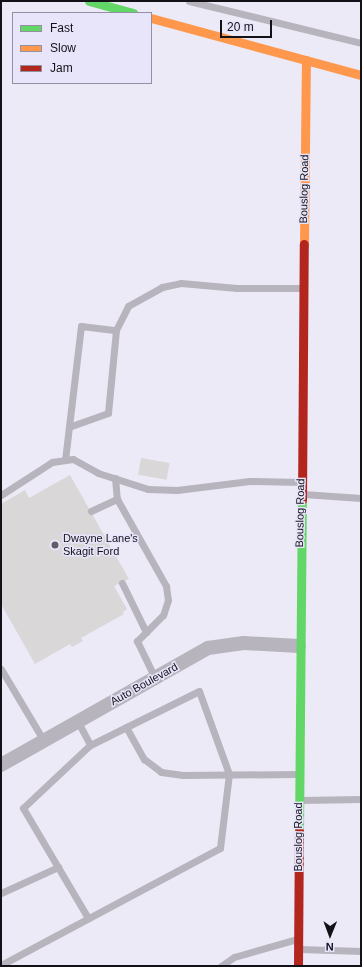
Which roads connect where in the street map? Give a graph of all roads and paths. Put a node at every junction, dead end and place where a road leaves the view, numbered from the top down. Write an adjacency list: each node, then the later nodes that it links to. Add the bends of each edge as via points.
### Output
1 (89, 1): 3 (street)
2 (189, 1): 5 (lane)
3 (129, 12)
4 (152, 18): 6 (street)
5 (361, 43)
6 (306, 60): 7 (street); 8 (street, Bouslog Road)
7 (361, 75)
8 (303, 288): 9 (lane, via 237,288 181,283 162,287 128,306); 13 (street, Bouslog Road)
9 (116, 330): 10 (lane, via 108,413); 10 (lane, via 81,326)
10 (69, 427): 11 (lane)
11 (65, 460): 12 (lane, via 73,459 98,473); 15 (lane, via 52,462)
12 (115, 478): 13 (lane, via 148,489 177,490 249,480); 17 (lane)
13 (301, 482): 14 (street, Bouslog Road)
14 (300, 494): 16 (lane); 21 (street, Bouslog Road)
15 (1, 495)
16 (361, 498)
17 (117, 499): 18 (lane); 20 (lane, via 166,586 168,600 163,615)
18 (91, 511)
19 (122, 582): 20 (lane)
20 (146, 632): 23 (lane, via 138,641)
21 (299, 646): 23 (street, Auto Boulevard, via 244,643 208,648); 30 (street, Bouslog Road)
22 (1, 669): 26 (lane)
23 (155, 678): 24 (street, Auto Boulevard)
24 (78, 722): 26 (street, Auto Boulevard); 27 (lane)
25 (126, 727): 27 (lane); 29 (lane, via 144,759 161,772 183,775); 29 (lane, via 199,691)
26 (44, 741): 28 (street, Auto Boulevard)
27 (90, 744): 33 (lane, via 23,808)
28 (1, 765)
29 (229, 774): 30 (lane); 35 (lane, via 220,848)
30 (298, 774): 32 (street, Bouslog Road)
31 (361, 799): 32 (lane)
32 (298, 800): 36 (street, Bouslog Road)
33 (58, 867): 34 (lane); 35 (lane)
34 (1, 893)
35 (88, 918): 39 (lane)
36 (298, 939): 37 (street, Bouslog Road); 40 (lane, via 234,957)
37 (298, 949): 38 (lane); 41 (street, Bouslog Road)
38 (361, 951)
39 (1, 965)
40 (221, 966)
41 (298, 966)

